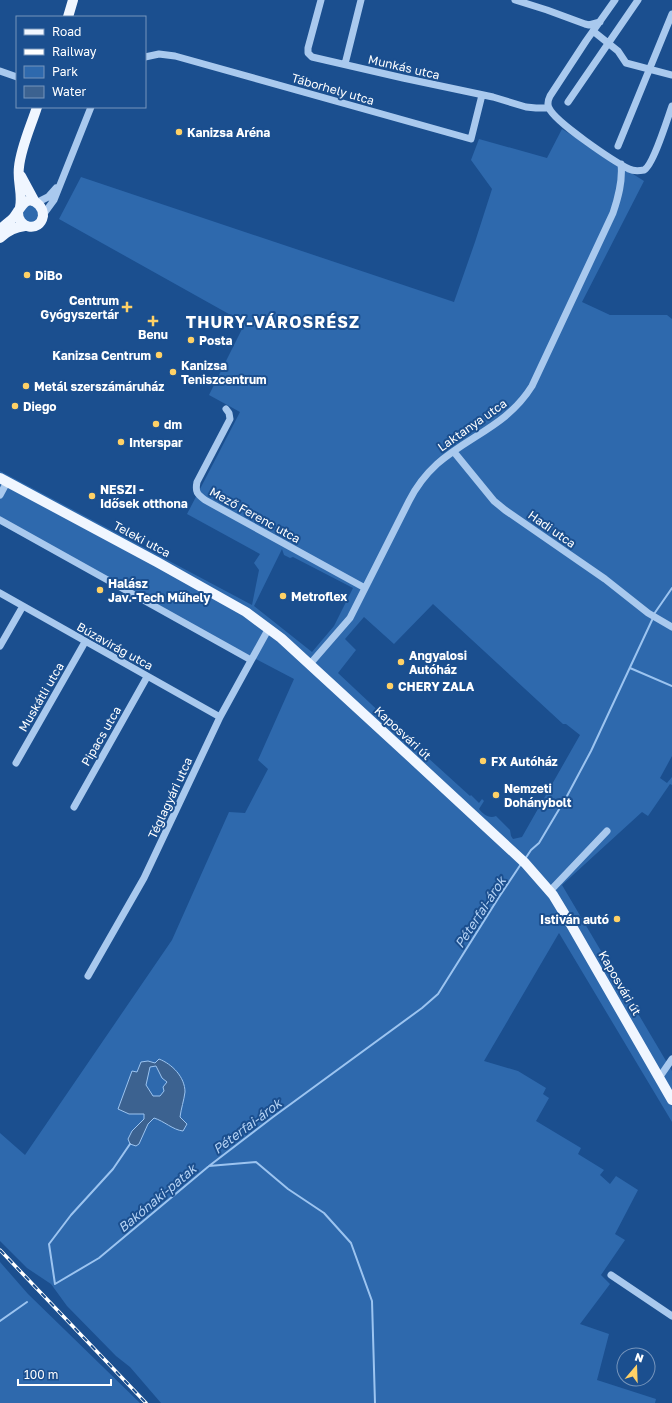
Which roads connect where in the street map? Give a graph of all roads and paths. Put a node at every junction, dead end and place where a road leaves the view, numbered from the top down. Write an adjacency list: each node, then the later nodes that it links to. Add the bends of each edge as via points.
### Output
1 (73, 0): 8 (main road)
2 (321, 0): 15 (street, Munkás utca, via 308,53 312,57)
3 (361, 0): 15 (street)
4 (515, 0): 9 (street)
5 (615, 0): 10 (street)
6 (638, 0): 13 (street)
7 (672, 14): 16 (street)
8 (68, 16)
9 (580, 22): 10 (street); 12 (street, via 586,30)
10 (600, 22): 11 (street)
11 (593, 32): 12 (street); 13 (street)
12 (586, 41): 25 (street, via 550,96)
13 (608, 43): 16 (street, via 618,51 626,63); 21 (street)
14 (146, 57): 20 (street, Táborhely utca, via 159,54 176,56 471,139)
15 (345, 64): 20 (street, Munkás utca)
16 (650, 70): 18 (street); 26 (street)
17 (0, 72): 19 (street)
18 (672, 75)
19 (16, 77)
20 (482, 95): 25 (street, Munkás utca, via 531,108)
21 (568, 102)
22 (672, 106): 27 (street, via 648,166 643,170 633,170)
23 (37, 108): 28 (main road)
24 (91, 108): 29 (street)
25 (549, 108): 27 (street, via 563,124)
26 (618, 146)
27 (620, 164): 37 (street, Laktanya utca, via 621,181 613,213 532,386 502,420)
28 (18, 170): 30 (main road); 31 (main road, via 21,199)
29 (59, 185): 30 (street, via 48,197); 32 (street, via 52,203)
30 (36, 202): 31 (main road, via 28,202); 32 (main road)
31 (19, 209): 33 (main road, via 19,220); 34 (main road, via 13,219)
32 (43, 215): 33 (main road, via 37,225)
33 (25, 226): 35 (main road, via 18,227)
34 (0, 230)
35 (0, 238)
36 (226, 409): 41 (street, Mező Ferenc utca, via 230,419 197,482 197,494)
37 (454, 452): 41 (street, Laktanya utca, via 436,465 420,482); 44 (street, Hadi utca, via 500,506 605,579 657,620)
38 (4, 480): 39 (street); 45 (main road, Teleki utca, via 218,595)
39 (0, 495)
40 (0, 520): 48 (street)
41 (366, 588): 49 (street, Laktanya utca, via 346,624)
42 (0, 593): 43 (street, Búzavirág utca)
43 (23, 606): 46 (street, Búzavirág utca); 47 (street)
44 (672, 627)
45 (269, 628): 48 (street, Téglagyári utca); 49 (main road, Kaposvári út)
46 (85, 642): 50 (street, Búzavirág utca); 52 (street, Muskátli utca)
47 (0, 646)
48 (250, 660): 51 (street, Téglagyári utca)
49 (310, 664): 55 (main road, Kaposvári út, via 522,861)
50 (147, 677): 51 (street, Búzavirág utca); 53 (street, Pipacs utca)
51 (220, 717): 56 (street, Téglagyári utca, via 147,871)
52 (16, 763)
53 (74, 807)
54 (607, 832): 55 (street)
55 (550, 891): 58 (main road, Kaposvári út)
56 (88, 976)
57 (672, 1058): 58 (street)
58 (659, 1078): 59 (main road, Kaposvári út)
59 (672, 1100)
60 (611, 1275): 61 (street)
61 (672, 1316)

